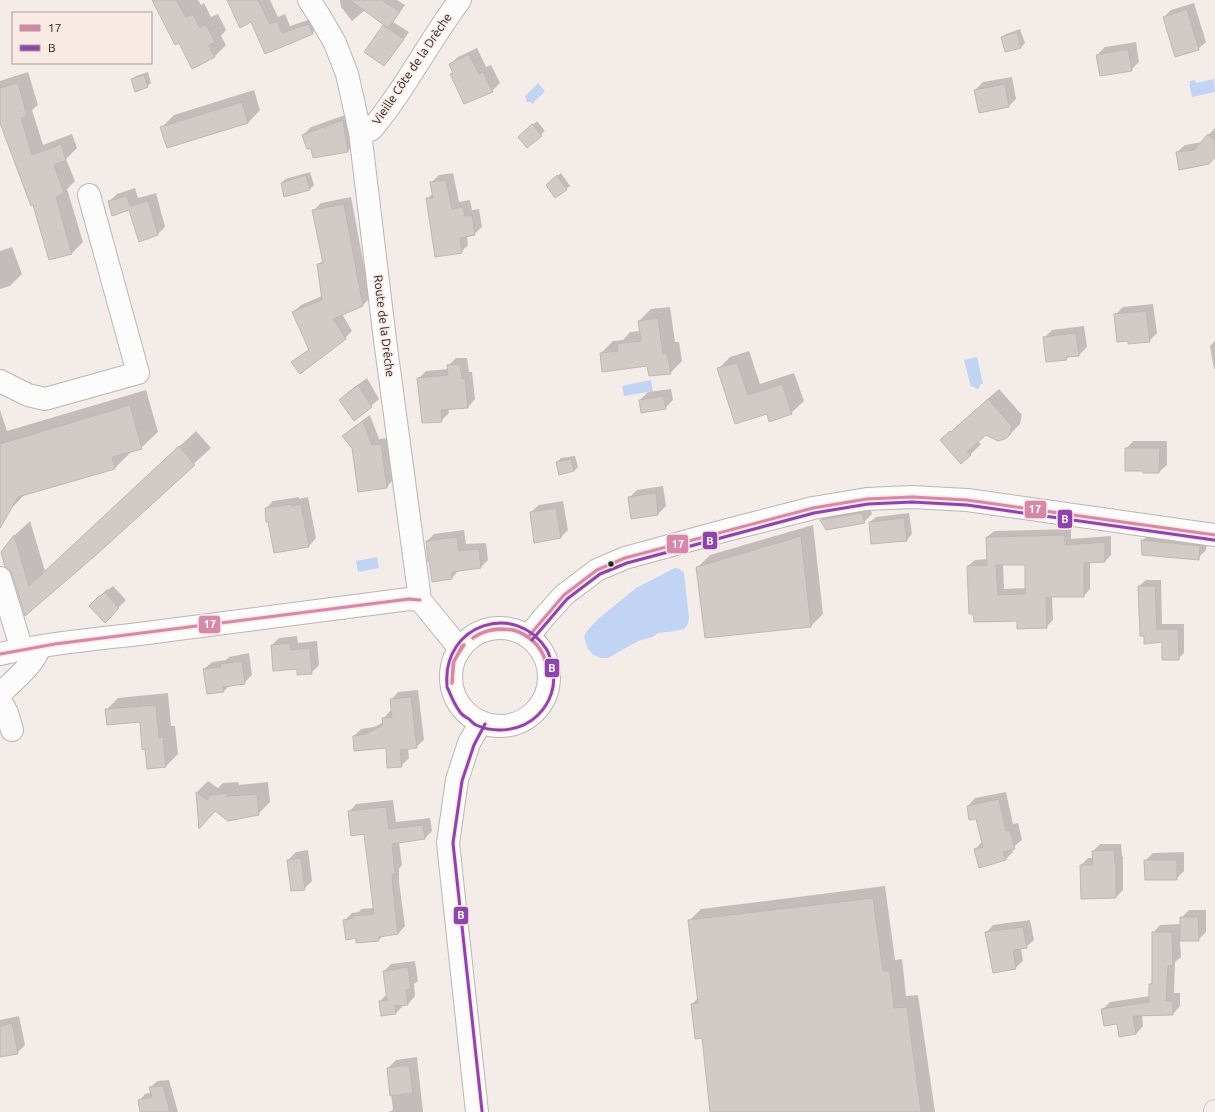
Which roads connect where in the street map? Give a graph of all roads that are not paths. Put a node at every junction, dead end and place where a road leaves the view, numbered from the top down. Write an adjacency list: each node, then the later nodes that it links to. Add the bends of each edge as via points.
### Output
1 (309, 0): 3 (street, Route de la Drêche, via 335,43 345,68)
2 (460, 0): 3 (street, Vieille Côte de la Drèche, via 385,113 371,130)
3 (360, 132): 8 (street, Route de la Drêche)
4 (89, 196): 5 (street, via 138,373 45,399 28,395)
5 (0, 381)
6 (1215, 535): 9 (street, via 967,500 912,497 867,499 813,508 625,558 597,570 564,595)
7 (0, 578): 12 (street, via 19,640)
8 (420, 600): 10 (street, via 410,599); 11 (street)
9 (528, 637): 11 (street, via 510,629 491,629 474,636); 15 (street, via 541,650 548,667 548,685 541,703 528,717 510,725)
10 (40, 647): 12 (street); 13 (street, via 27,668)
11 (460, 649): 15 (street, via 455,657 451,676 454,695 465,711)
12 (8, 652)
13 (0, 694)
14 (0, 700): 16 (street, via 8,713)
15 (480, 722): 17 (street, via 469,743 457,780 448,842)
16 (12, 730)
17 (477, 1112)

